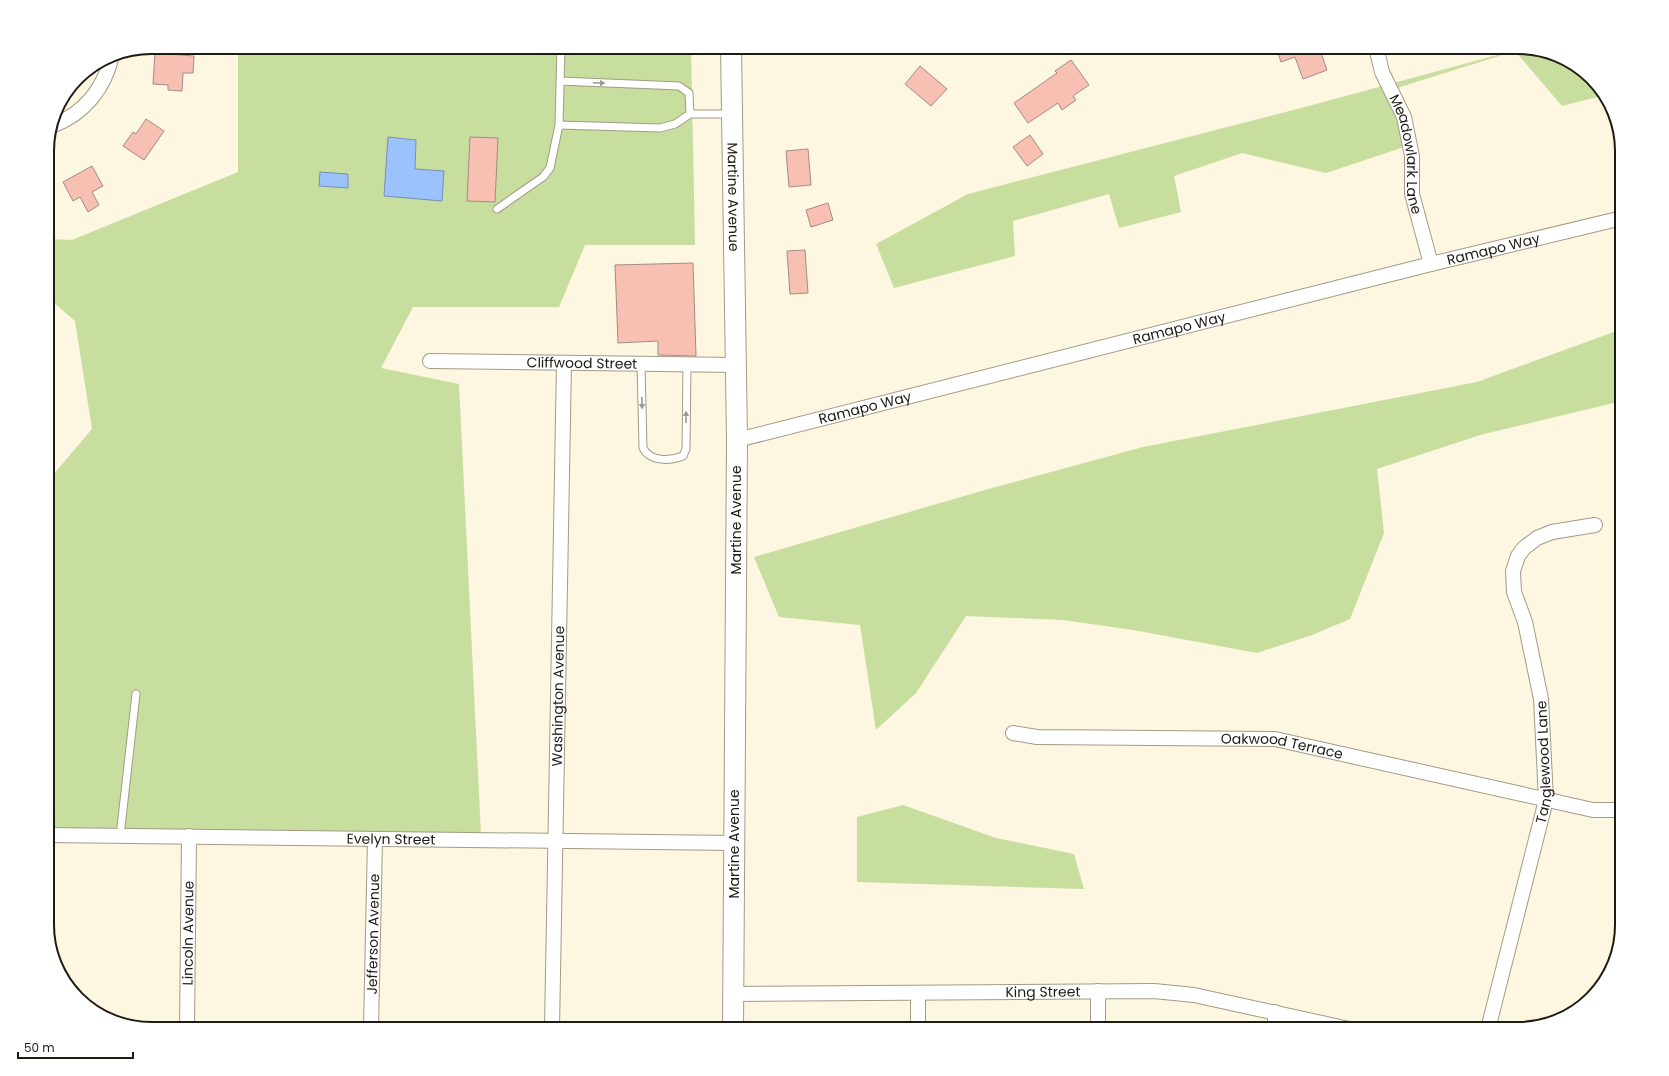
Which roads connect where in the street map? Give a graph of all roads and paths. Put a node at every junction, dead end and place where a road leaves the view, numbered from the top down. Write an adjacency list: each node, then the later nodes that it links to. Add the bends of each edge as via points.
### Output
1 (561, 54): 5 (lane)
2 (731, 54): 7 (main road, Martine Avenue)
3 (1378, 54): 12 (street, Meadowlark Lane, via 1382,72 1404,117 1412,156 1412,194)
4 (109, 64): 8 (street, via 103,82 92,98 79,112)
5 (560, 81): 6 (lane, one-way to 6, via 678,86 689,93); 9 (lane)
6 (690, 114): 7 (lane); 9 (lane, via 675,124 660,128)
7 (731, 114): 17 (main road, Martine Avenue)
8 (58, 124)
9 (559, 125): 10 (lane, via 550,168 543,177)
10 (497, 209)
11 (1615, 220): 12 (street, Ramapo Way)
12 (1431, 264): 18 (street, Ramapo Way)
13 (430, 361): 14 (street, Cliffwood Street)
14 (564, 363): 15 (street, Cliffwood Street); 28 (street, Washington Avenue)
15 (641, 364): 16 (street, Cliffwood Street); 16 (lane, one-way to 16, via 643,448 646,454 657,458 674,459 683,456 686,449)
16 (687, 364): 17 (street, Cliffwood Street)
17 (735, 365): 18 (main road, Martine Avenue)
18 (737, 440): 29 (main road, Martine Avenue)
19 (1595, 525): 22 (street, Tanglewood Lane, via 1552,532 1537,538 1518,556 1513,571 1514,592 1525,622 1541,699)
20 (136, 694): 25 (lane)
21 (1013, 733): 22 (street, Oakwood Terrace, via 1037,737 1275,740)
22 (1546, 800): 23 (street, via 1593,810); 42 (street, Tanglewood Lane)
23 (1615, 810)
24 (54, 835): 25 (street, Evelyn Street)
25 (120, 836): 26 (street, Evelyn Street)
26 (189, 836): 27 (street, Evelyn Street); 34 (street, Lincoln Avenue)
27 (375, 839): 28 (street, Evelyn Street); 35 (street, Jefferson Avenue)
28 (556, 841): 29 (street, Evelyn Street); 36 (street, Washington Avenue)
29 (734, 843): 32 (main road, Martine Avenue)
30 (1098, 991): 31 (street, King Street); 33 (street, King Street, via 1154,991 1194,995); 39 (street)
31 (918, 993): 32 (street, King Street); 38 (street)
32 (733, 994): 37 (main road, Martine Avenue)
33 (1275, 1012): 40 (street); 41 (street, King Street)
34 (187, 1022)
35 (371, 1022)
36 (552, 1022)
37 (733, 1022)
38 (918, 1022)
39 (1098, 1022)
40 (1275, 1022)
41 (1319, 1022)
42 (1490, 1022)

